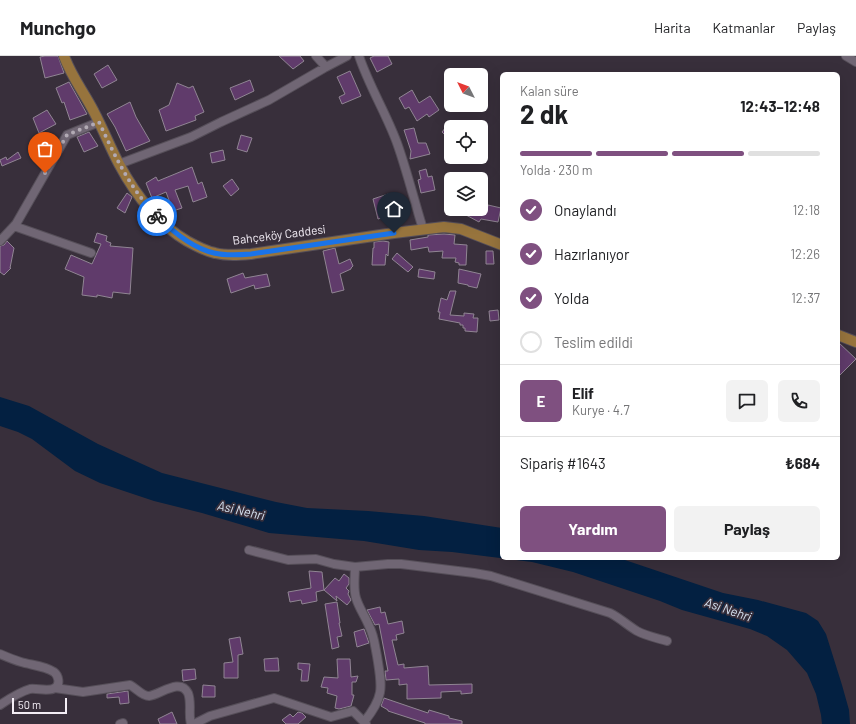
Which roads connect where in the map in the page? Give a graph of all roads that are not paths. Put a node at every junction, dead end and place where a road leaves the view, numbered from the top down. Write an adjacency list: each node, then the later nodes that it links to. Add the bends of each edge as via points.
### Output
1 (64, 56): 8 (main road, Bahçeköy Caddesi, via 68,69)
2 (316, 56): 7 (street)
3 (346, 56): 7 (street)
4 (358, 56): 11 (street, via 397,143)
5 (846, 56): 6 (street)
6 (856, 62)
7 (326, 67): 9 (street, via 269,100 191,137)
8 (99, 122): 9 (main road, Bahçeköy Caddesi); 10 (street, via 67,135)
9 (119, 164): 11 (main road, Bahçeköy Caddesi, via 142,198 168,228 199,248 214,253 251,254)
10 (14, 226): 12 (street); 14 (street)
11 (423, 229): 13 (main road, Bahçeköy Caddesi, via 451,227)
12 (0, 241)
13 (500, 244)
14 (91, 253)
15 (840, 336): 16 (main road)
16 (856, 342)
17 (249, 550): 18 (street, via 281,559 316,559)
18 (355, 567): 19 (street, via 401,564 491,576 610,613 636,631); 24 (street, via 356,596 373,634 381,681 378,702)
19 (667, 641)
20 (0, 654): 21 (street, via 56,673 58,685)
21 (55, 688): 22 (street, via 22,692); 25 (street, via 83,692 130,685 144,695 150,696 180,686 188,694)
22 (0, 705)
23 (331, 721): 24 (street, via 353,711); 26 (street, via 274,698 210,716)
24 (365, 723)
25 (191, 724)
26 (194, 724)

